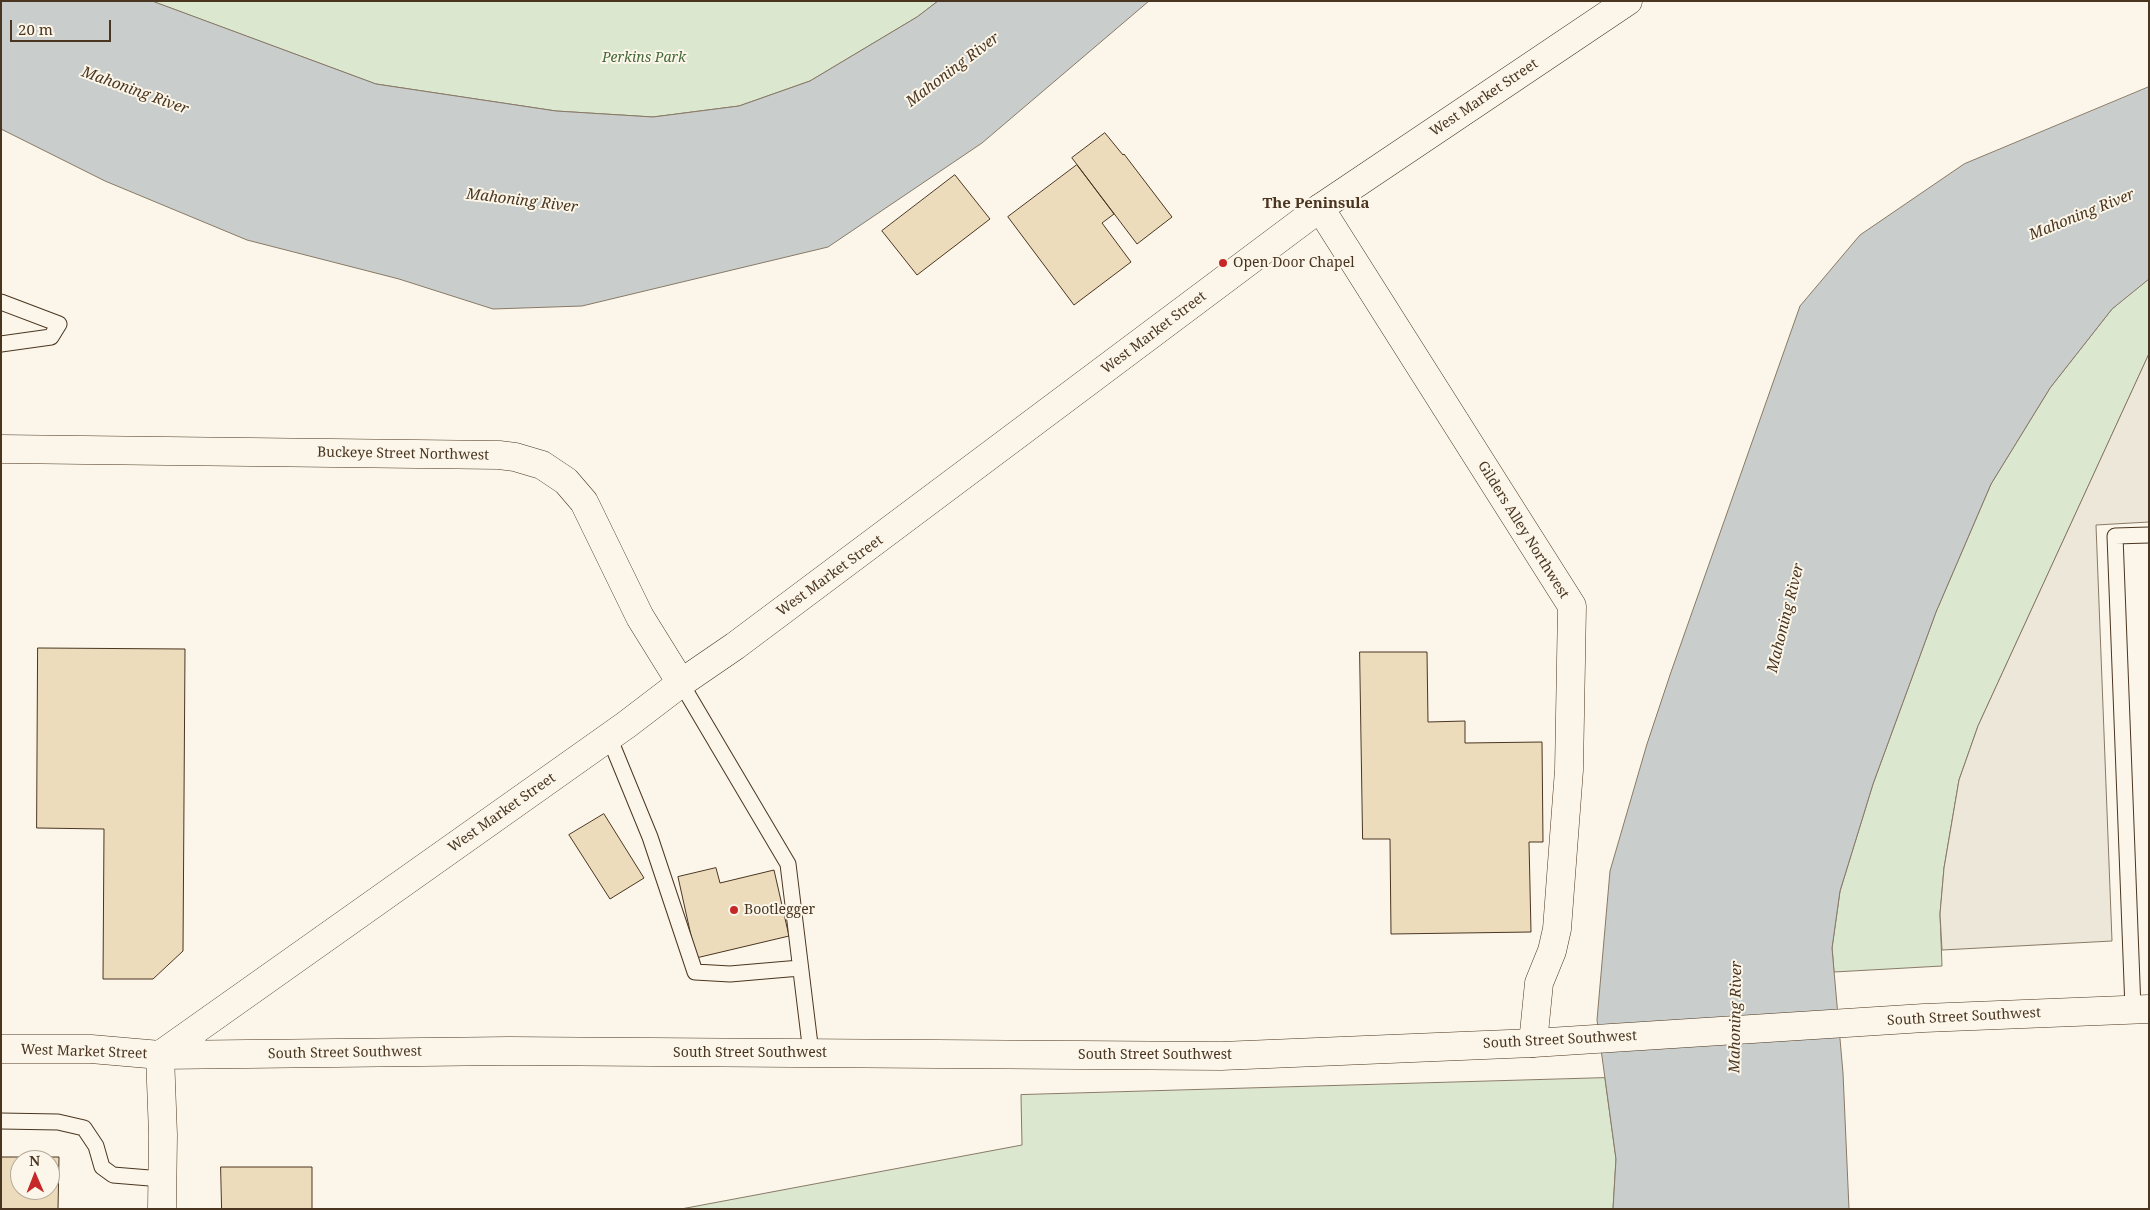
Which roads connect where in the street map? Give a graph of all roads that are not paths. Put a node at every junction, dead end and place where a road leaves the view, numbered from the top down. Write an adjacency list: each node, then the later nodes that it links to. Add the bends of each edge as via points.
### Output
1 (1628, 1): 2 (main road, West Market Street)
2 (1320, 208): 7 (main road, West Market Street, via 884,536); 11 (main road, Gilders Alley Northwest, via 1572,606 1569,770 1557,929 1539,983)
3 (1, 302): 4 (lane, via 59,324 51,337)
4 (1, 344)
5 (1, 449): 7 (main road, Buckeye Street Northwest, via 499,455 542,465 566,481 584,502 640,618)
6 (2149, 535): 10 (lane, via 2115,536)
7 (681, 683): 8 (main road, West Market Street); 9 (lane, via 788,864)
8 (609, 737): 9 (lane, via 650,837 695,972 730,974); 14 (main road, West Market Street)
9 (800, 968): 13 (lane)
10 (2141, 1009): 11 (main road, South Street Southwest, via 1924,1018)
11 (1532, 1043): 13 (main road, South Street Southwest, via 1221,1056)
12 (1, 1049): 14 (main road, West Market Street, via 90,1049)
13 (811, 1053): 14 (main road, South Street Southwest, via 499,1051)
14 (160, 1055): 16 (main road)
15 (1, 1121): 16 (lane, via 58,1122 84,1128 96,1146 102,1166 113,1175)
16 (162, 1179): 17 (main road)
17 (162, 1209)

